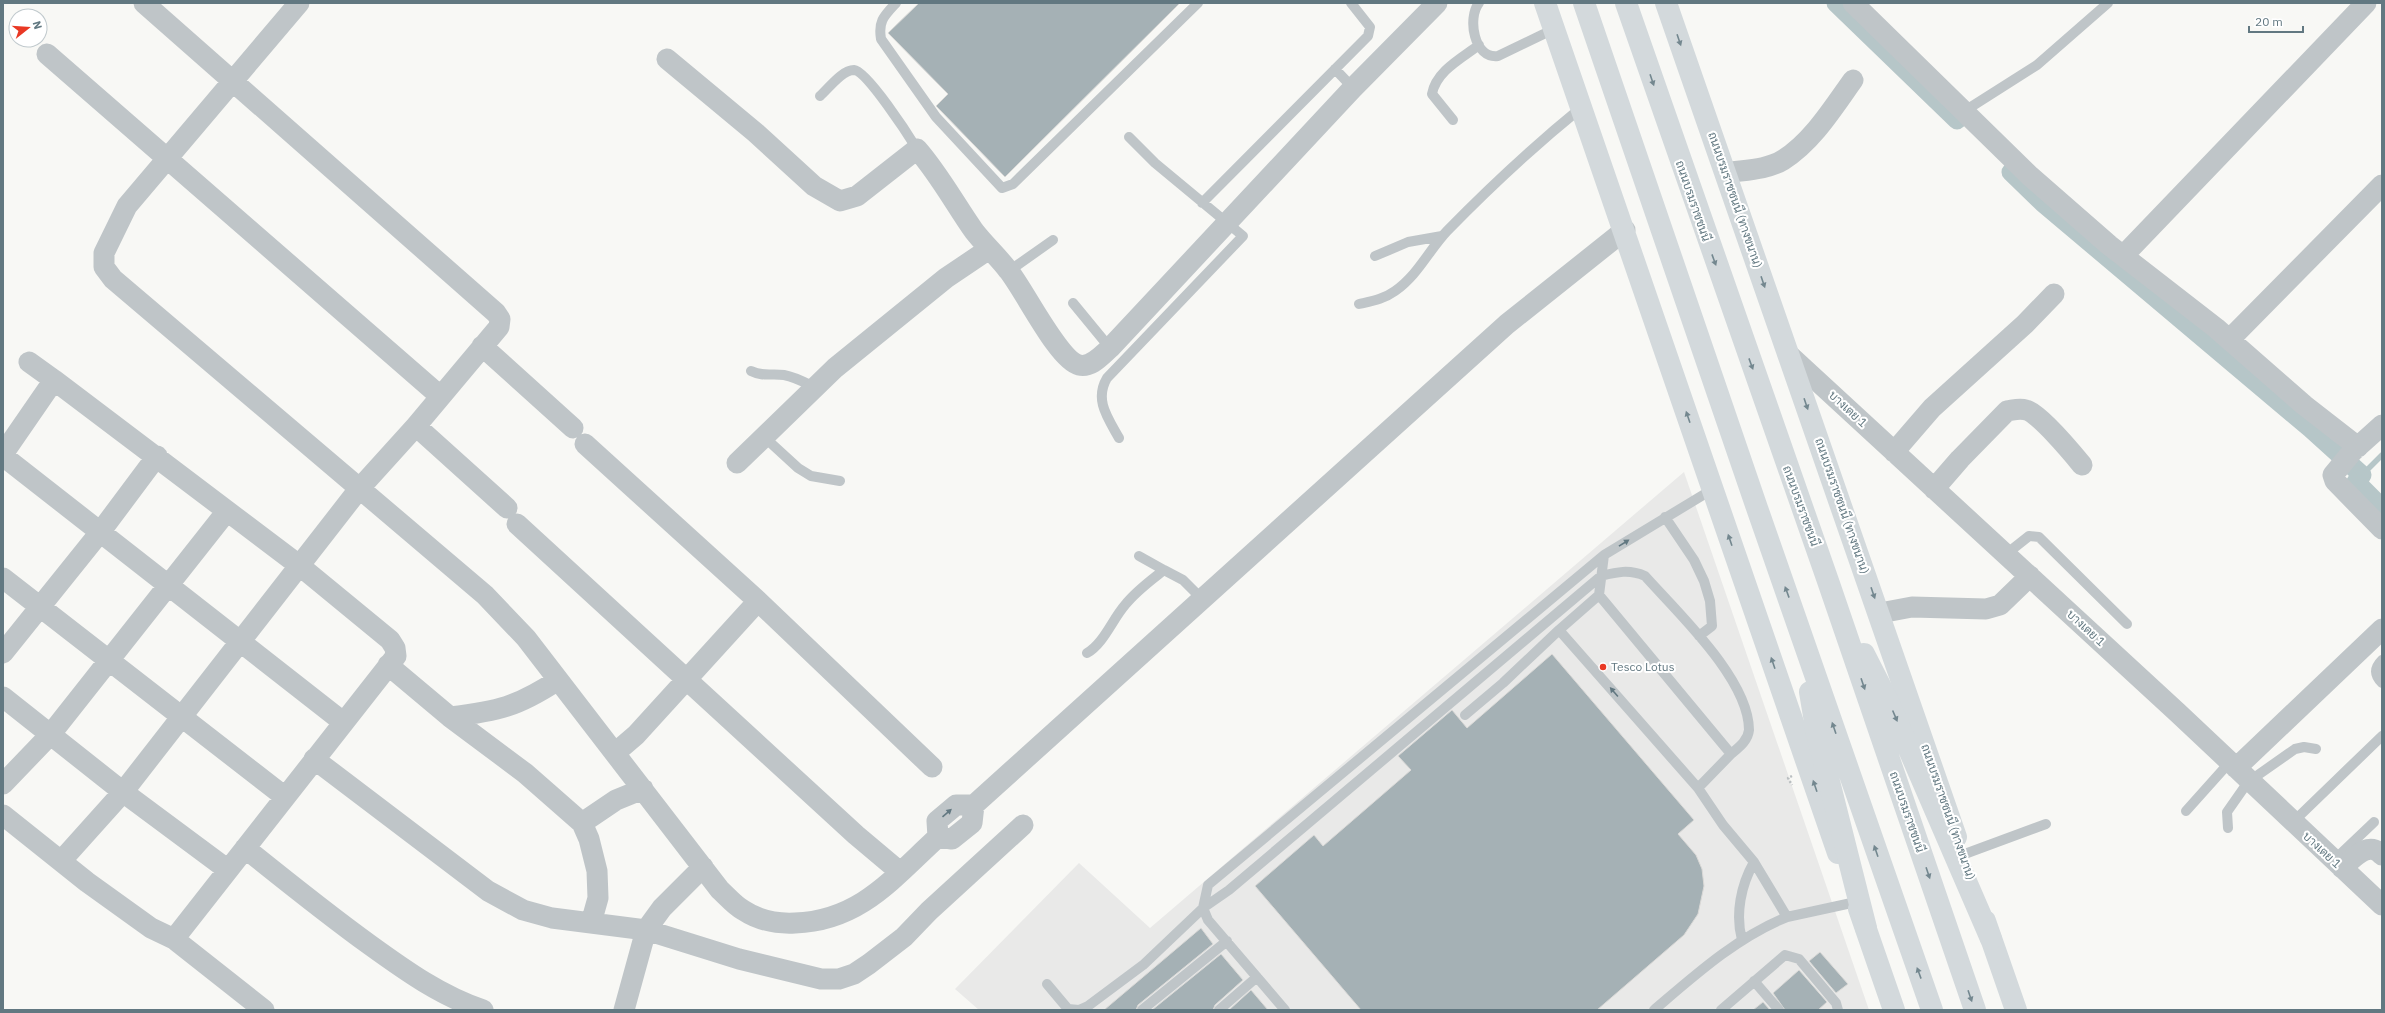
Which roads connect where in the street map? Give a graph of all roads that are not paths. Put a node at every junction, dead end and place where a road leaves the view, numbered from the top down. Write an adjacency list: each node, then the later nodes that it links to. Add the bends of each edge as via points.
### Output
1 (144, 3): 21 (street)
2 (299, 3): 21 (street)
3 (896, 3): 4 (lane, via 879,26 881,39 936,117 1002,188 1013,184)
4 (1198, 3)
5 (1351, 3): 19 (lane, via 1370,26 1368,36)
6 (1437, 3): 22 (street)
7 (1479, 3): 16 (lane, via 1472,18 1474,33)
8 (1545, 3): 15 (main road)
9 (1584, 3): 86 (main road, one-way to 9)
10 (1626, 3): 79 (main road, ถนนบรมราชชนนี, one-way to 79)
11 (1666, 3): 30 (main road, ถนนบรมราชชนนี (ทางขนาน), one-way to 30)
12 (1853, 3): 25 (street)
13 (2108, 3): 25 (lane, via 2037,65)
14 (2366, 3): 39 (street)
15 (1554, 29): 16 (lane, via 1498,56 1491,57 1486,54); 24 (main road)
16 (1480, 45): 26 (lane, via 1445,70 1434,82 1432,94)
17 (47, 54): 29 (street)
18 (667, 58): 28 (street, via 814,186 840,200 857,196)
19 (1335, 69): 22 (lane); 32 (lane)
20 (1854, 80): 30 (street, via 1820,124 1782,161)
21 (233, 81): 29 (street); 45 (street, via 496,314 500,319 498,327)
22 (1353, 88): 33 (street)
23 (820, 96): 28 (lane, via 845,74 853,70 860,71)
24 (1582, 107): 34 (main road); 35 (lane, via 1534,146)
25 (1963, 112): 39 (street, via 2030,176)
26 (1453, 120)
27 (1128, 137): 32 (lane)
28 (918, 148): 37 (street)
29 (167, 158): 52 (street); 64 (street, via 127,206 104,253 104,267 113,280)
30 (1726, 173): 47 (main road, ถนนบรมราชชนนี (ทางขนาน), one-way to 47)
31 (2382, 185): 44 (street)
32 (1202, 203): 33 (lane)
33 (1225, 224): 46 (street); 56 (lane, via 1242,236 1107,378 1101,388 1104,411)
34 (1624, 230): 65 (main road, one-way to 34); 82 (street, via 1507,324)
35 (1442, 236): 38 (lane, via 1408,242); 43 (lane, via 1415,272 1396,290 1383,299)
36 (1053, 240): 40 (lane)
37 (989, 249): 40 (street); 51 (street, via 946,278)
38 (1374, 256)
39 (2123, 256): 44 (street)
40 (1009, 270): 46 (street, via 1041,321 1070,360 1079,365 1087,364)
41 (2054, 294): 58 (street, via 2025,324 1932,408)
42 (1073, 304): 46 (lane)
43 (1359, 304)
44 (2230, 339): 57 (street)
45 (482, 346): 52 (street); 83 (street)
46 (1110, 348)
47 (1788, 354): 58 (street, บางเตย 1); 85 (main road, ถนนบรมราชชนนี (ทางขนาน), one-way to 85)
48 (29, 362): 50 (street)
49 (751, 371): 51 (lane, via 764,376 786,375)
50 (54, 380): 59 (street); 60 (street)
51 (814, 387): 55 (street)
52 (440, 396): 54 (street)
53 (2382, 425): 57 (street)
54 (416, 426): 64 (street); 98 (street)
55 (763, 436): 61 (street); 63 (lane, via 798,468 811,476)
56 (1119, 438)
57 (2355, 450): 69 (street, via 2336,470 2333,475 2335,481)
58 (1894, 452): 66 (street, บางเตย 1)
59 (3, 455): 70 (street)
60 (157, 456): 67 (street); 70 (street)
61 (737, 463)
62 (2082, 465): 66 (street, via 2028,410 2017,409 2007,411)
63 (840, 481)
64 (359, 489): 74 (street); 97 (street, via 485,595 526,638)
65 (1713, 489): 68 (lane); 135 (main road, one-way to 65)
66 (1934, 489): 72 (street, บางเตย 1)
67 (227, 511): 74 (street); 80 (street)
68 (1665, 517): 71 (lane, one-way to 68); 90 (lane, via 1694,560 1710,601 1712,626)
69 (2382, 529)
70 (101, 531): 80 (street); 84 (street)
71 (1604, 555): 76 (lane); 137 (lane, via 1208,885)
72 (2005, 555): 77 (street, บางเตย 1); 87 (lane, via 2029,536 2039,537)
73 (1139, 556): 75 (lane)
74 (300, 566): 91 (street); 96 (street, via 390,640 396,656)
75 (1164, 570): 82 (lane, via 1183,580); 93 (lane, via 1125,605 1100,641)
76 (1601, 576): 81 (lane); 90 (lane, via 1634,571 1644,576); 137 (lane, via 1229,890)
77 (2030, 576): 85 (street, via 2000,605 1986,609 1912,607); 112 (street, บางเตย 1)
78 (3, 578): 84 (street)
79 (1828, 581): 143 (main road, one-way to 143, via 1888,701); 161 (main road, ถนนบรมราชชนนี, one-way to 161)
80 (168, 586): 91 (street); 95 (street)
81 (1599, 595): 89 (lane); 109 (lane)
82 (1203, 600): 134 (street, via 974,805 956,805 937,822 938,837)
83 (758, 601): 98 (street); 111 (street)
84 (41, 606): 92 (street); 95 (street)
85 (1880, 613): 127 (main road, ถนนบรมราชชนนี (ทางขนาน))
86 (1797, 622): 140 (main road, via 1817,734); 160 (main road, one-way to 86)
87 (2127, 624)
88 (2382, 629): 112 (street)
89 (1559, 630): 101 (lane); 114 (lane, one-way to 89)
90 (1699, 636): 109 (lane, via 1737,687 1744,707 1749,731 1744,742)
91 (240, 641): 102 (street); 104 (street)
92 (3, 653)
93 (1087, 653)
94 (2382, 660): 99 (lane, via 2376,668)
95 (108, 661): 102 (street); 105 (street)
96 (388, 665): 103 (street); 104 (street)
97 (558, 680): 103 (street, via 510,707); 108 (street)
98 (686, 680): 108 (street, via 636,735); 134 (street)
99 (2382, 683)
100 (3, 697): 105 (street)
101 (1465, 715)
102 (181, 717): 116 (street); 117 (street)
103 (450, 718): 121 (street, via 525,773)
104 (343, 722): 110 (street)
105 (50, 735): 113 (street); 116 (street)
106 (2382, 736): 122 (lane)
107 (2316, 749): 112 (lane, via 2295,749)
108 (615, 753): 115 (street)
109 (1731, 754): 114 (lane)
110 (314, 759): 117 (street); 139 (street, via 488,891 523,910)
111 (932, 767)
112 (2238, 771): 118 (lane); 122 (street, บางเตย 1); 125 (lane, via 2227,812)
113 (3, 784)
114 (1698, 788): 130 (lane, via 1723,825)
115 (643, 789): 121 (street, via 616,800); 132 (street)
116 (123, 792): 129 (street); 133 (street)
117 (285, 797): 126 (street)
118 (2186, 811)
119 (3, 815): 129 (street)
120 (2374, 822): 131 (lane)
121 (582, 823): 139 (street, via 597,871 598,898)
122 (2292, 823): 131 (street, บางเตย 1)
123 (2046, 824): 127 (lane)
124 (1023, 825): 141 (street, via 928,911 904,937 854,974 839,979 821,979 739,959)
125 (2228, 828)
126 (245, 848): 133 (street); 150 (street, via 422,983 464,1004)
127 (1962, 855): 143 (main road, ถนนบรมราชชนนี (ทางขนาน))
128 (2382, 855): 131 (street, via 2370,848)
129 (62, 860): 142 (street, via 87,882 151,928)
130 (1754, 862): 138 (lane); 144 (lane, via 1747,874 1740,904 1738,926)
131 (2338, 864): 136 (street, บางเตย 1)
132 (703, 867): 134 (street, via 720,890 742,910 761,920 786,924 812,923 834,918 878,892); 141 (street, via 662,908)
133 (228, 870): 142 (street)
134 (900, 872)
135 (1856, 902): 138 (lane); 140 (main road)
136 (2382, 905)
137 (1203, 908): 145 (lane, via 1208,920); 148 (lane, via 1143,965 1088,1006 1079,1010 1068,1009)
138 (1787, 917): 144 (lane)
139 (590, 924): 141 (street)
140 (1866, 928): 159 (main road)
141 (646, 930): 151 (street)
142 (174, 939): 149 (street)
143 (1991, 939): 162 (main road, ถนนบรมราชชนนี (ทางขนาน))
144 (1742, 940): 155 (lane)
145 (1227, 941): 146 (lane); 152 (lane)
146 (1258, 977): 153 (lane); 154 (lane)
147 (1754, 981): 156 (lane); 157 (lane); 158 (lane, via 1778,959 1785,955 1793,956 1800,959 1836,1003)
148 (1047, 984)
149 (264, 1010)
150 (484, 1010)
151 (624, 1010)
152 (1142, 1010)
153 (1219, 1010)
154 (1285, 1010)
155 (1656, 1010)
156 (1721, 1010)
157 (1780, 1010)
158 (1838, 1010)
159 (1894, 1010)
160 (1932, 1010)
161 (1974, 1010)
162 (2016, 1010)

